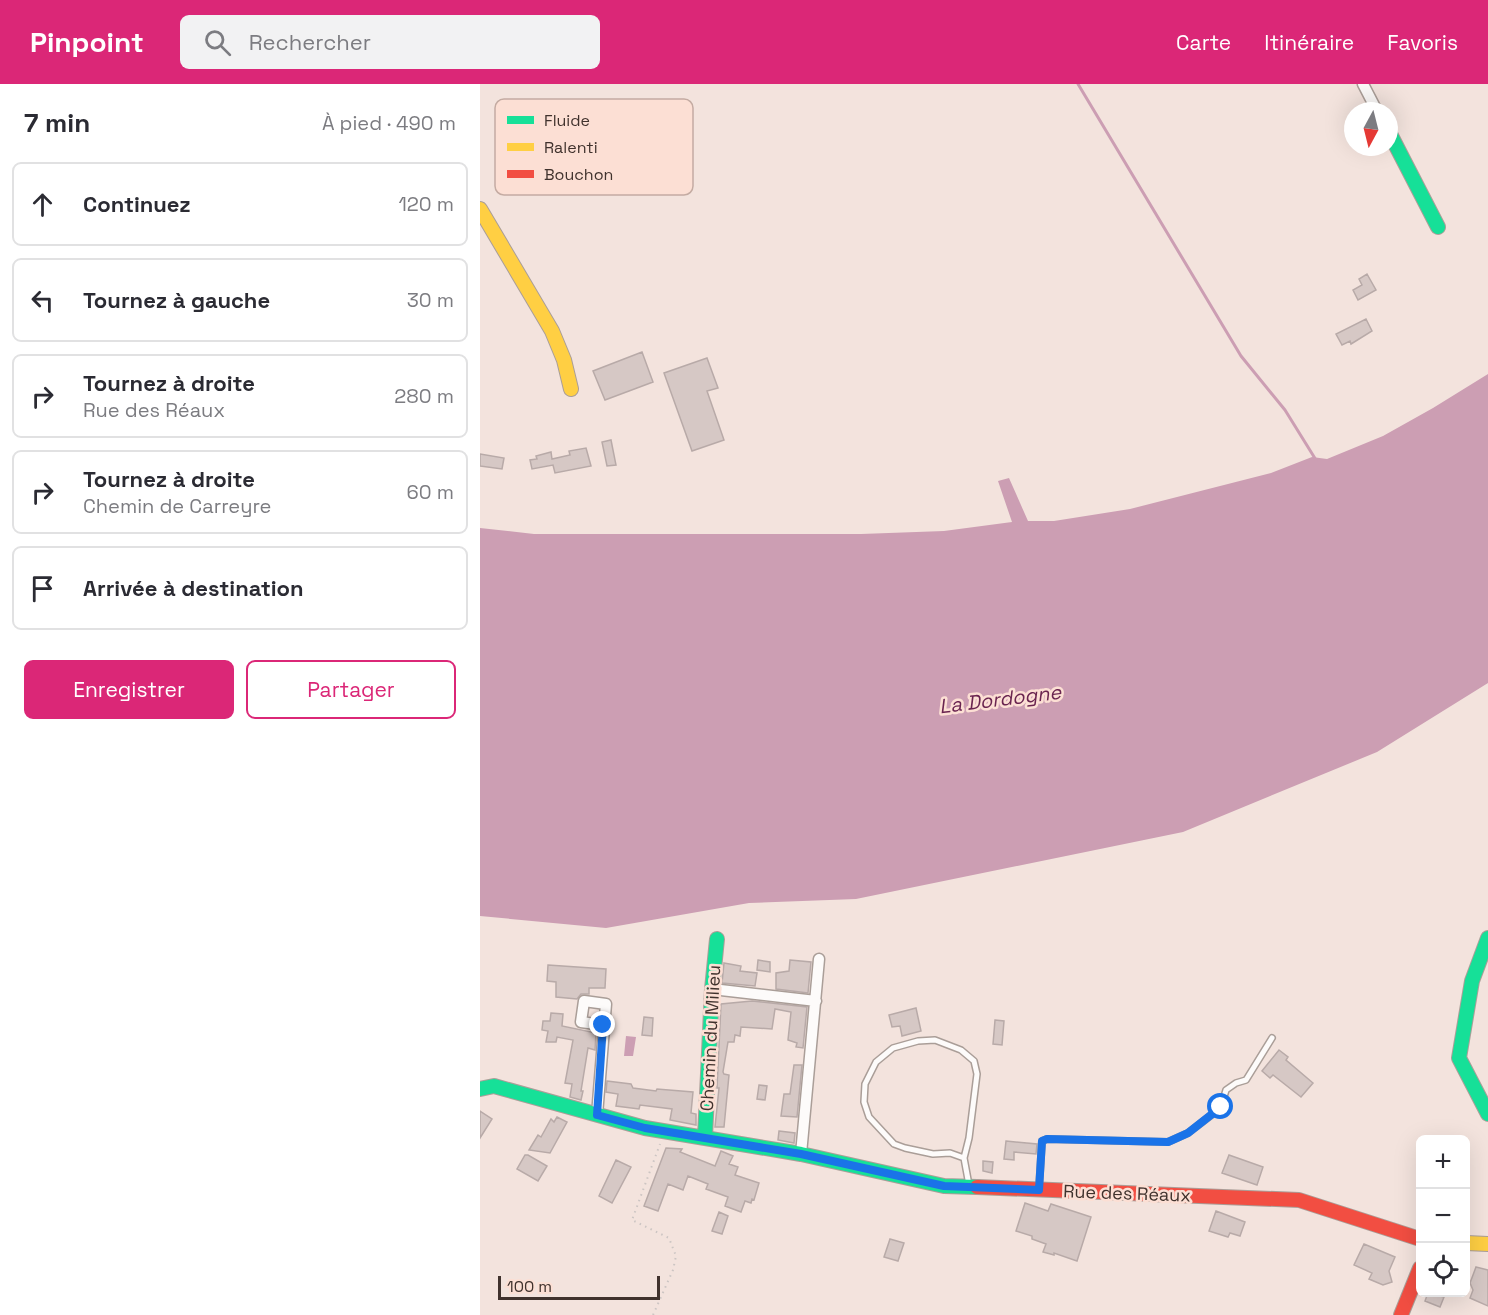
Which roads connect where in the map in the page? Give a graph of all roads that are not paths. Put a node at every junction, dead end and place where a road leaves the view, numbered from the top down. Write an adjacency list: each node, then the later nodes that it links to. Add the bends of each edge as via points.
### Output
1 (1363, 84): 2 (street)
2 (1372, 102)
3 (1398, 149): 5 (street)
4 (480, 209): 6 (street, via 552,332)
5 (1438, 227)
6 (571, 389)
7 (1488, 938): 15 (street, via 1472,981 1459,1058)
8 (717, 939): 10 (street, Chemin du Milieu)
9 (819, 959): 11 (street)
10 (712, 990): 11 (street); 17 (street, Chemin du Milieu)
11 (816, 1001): 18 (street)
12 (603, 1025): 16 (street)
13 (1272, 1038): 21 (lane, via 1246,1080 1226,1090 1221,1107 1188,1133 1168,1142 1042,1141)
14 (480, 1089): 16 (street, Rue des Réaux, via 494,1086)
15 (1488, 1114)
16 (597, 1115): 17 (street, Rue des Réaux, via 645,1128)
17 (705, 1137): 18 (street, Rue des Réaux)
18 (801, 1154): 20 (street, Rue des Réaux, via 944,1186)
19 (964, 1158): 19 (lane, via 977,1074 974,1061 961,1050 936,1040 893,1048 876,1062 865,1084 864,1102 869,1117 894,1144); 20 (lane)
20 (969, 1187): 21 (street, Rue des Réaux)
21 (1039, 1190): 22 (street, Rue des Réaux, via 1299,1200)
22 (1416, 1238)
23 (1470, 1244): 24 (street)
24 (1488, 1244)
25 (1416, 1278): 26 (street)
26 (1401, 1315)

